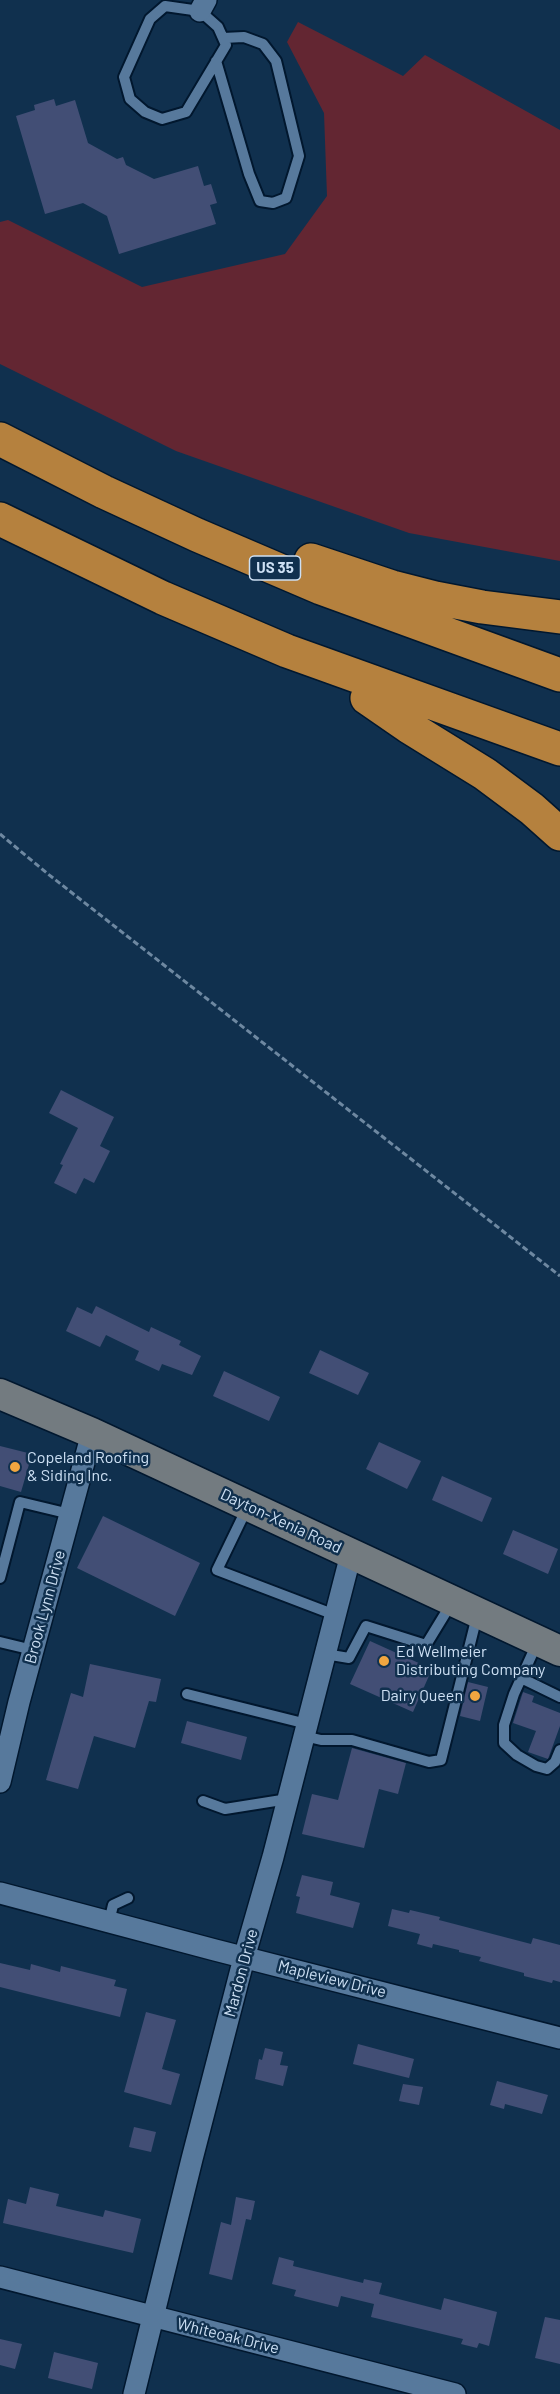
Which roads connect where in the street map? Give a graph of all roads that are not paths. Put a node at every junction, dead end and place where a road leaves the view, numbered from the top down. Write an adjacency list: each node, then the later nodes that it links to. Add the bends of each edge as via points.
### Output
1 (203, 6): 2 (lane); 3 (lane, via 165,6 150,19 124,77 130,99 145,112 162,119 186,112)
2 (223, 38): 3 (lane, via 226,45); 3 (lane, via 244,37 263,44 276,61 299,156 286,198 273,203 260,201)
3 (216, 62)
4 (0, 418): 8 (highway, via 90,466 322,564 435,598)
5 (0, 439): 9 (highway, US 35, via 207,540 376,609)
6 (0, 519): 11 (highway, via 163,598 286,651)
7 (0, 540): 10 (highway, via 204,638)
8 (560, 617)
9 (560, 675)
10 (367, 698): 12 (highway); 13 (highway, via 485,774)
11 (560, 749)
12 (560, 766)
13 (560, 834)
14 (0, 1394): 15 (main road, Dayton-Xenia Road)
15 (92, 1433): 16 (main road, Dayton-Xenia Road); 17 (street, Brook Lynn Drive)
16 (249, 1506): 18 (main road, Dayton-Xenia Road); 21 (lane, via 217,1570)
17 (70, 1514): 19 (lane, via 20,1502); 24 (street, Brook Lynn Drive)
18 (351, 1554): 20 (main road, Dayton-Xenia Road); 21 (street, Mardon Drive)
19 (0, 1578)
20 (466, 1607): 23 (main road, Dayton-Xenia Road); 25 (lane, via 426,1645 366,1626 349,1658); 29 (lane, via 441,1760 429,1762 352,1740 321,1740)
21 (335, 1615): 25 (street, Mardon Drive)
22 (0, 1642): 24 (lane)
23 (549, 1646): 26 (lane)
24 (33, 1650): 31 (street, Brook Lynn Drive)
25 (325, 1654): 29 (street, Mardon Drive)
26 (521, 1678): 28 (lane); 30 (lane, via 504,1725 504,1743 517,1755 547,1769)
27 (187, 1694): 29 (lane)
28 (560, 1697)
29 (306, 1730): 32 (street, Mardon Drive)
30 (560, 1750)
31 (0, 1782)
32 (288, 1799): 33 (lane, via 225,1809); 37 (street, Mardon Drive)
33 (203, 1801)
34 (0, 1893): 36 (street, Mapleview Drive)
35 (128, 1898): 36 (lane, via 113,1905)
36 (109, 1922): 37 (street, Mapleview Drive)
37 (244, 1958): 38 (street, Mapleview Drive); 40 (street, Mardon Drive)
38 (560, 2038)
39 (0, 2277): 40 (street, Whiteoak Drive)
40 (153, 2317): 41 (street, Mardon Drive); 42 (street, Whiteoak Drive)
41 (134, 2394)
42 (456, 2394)

